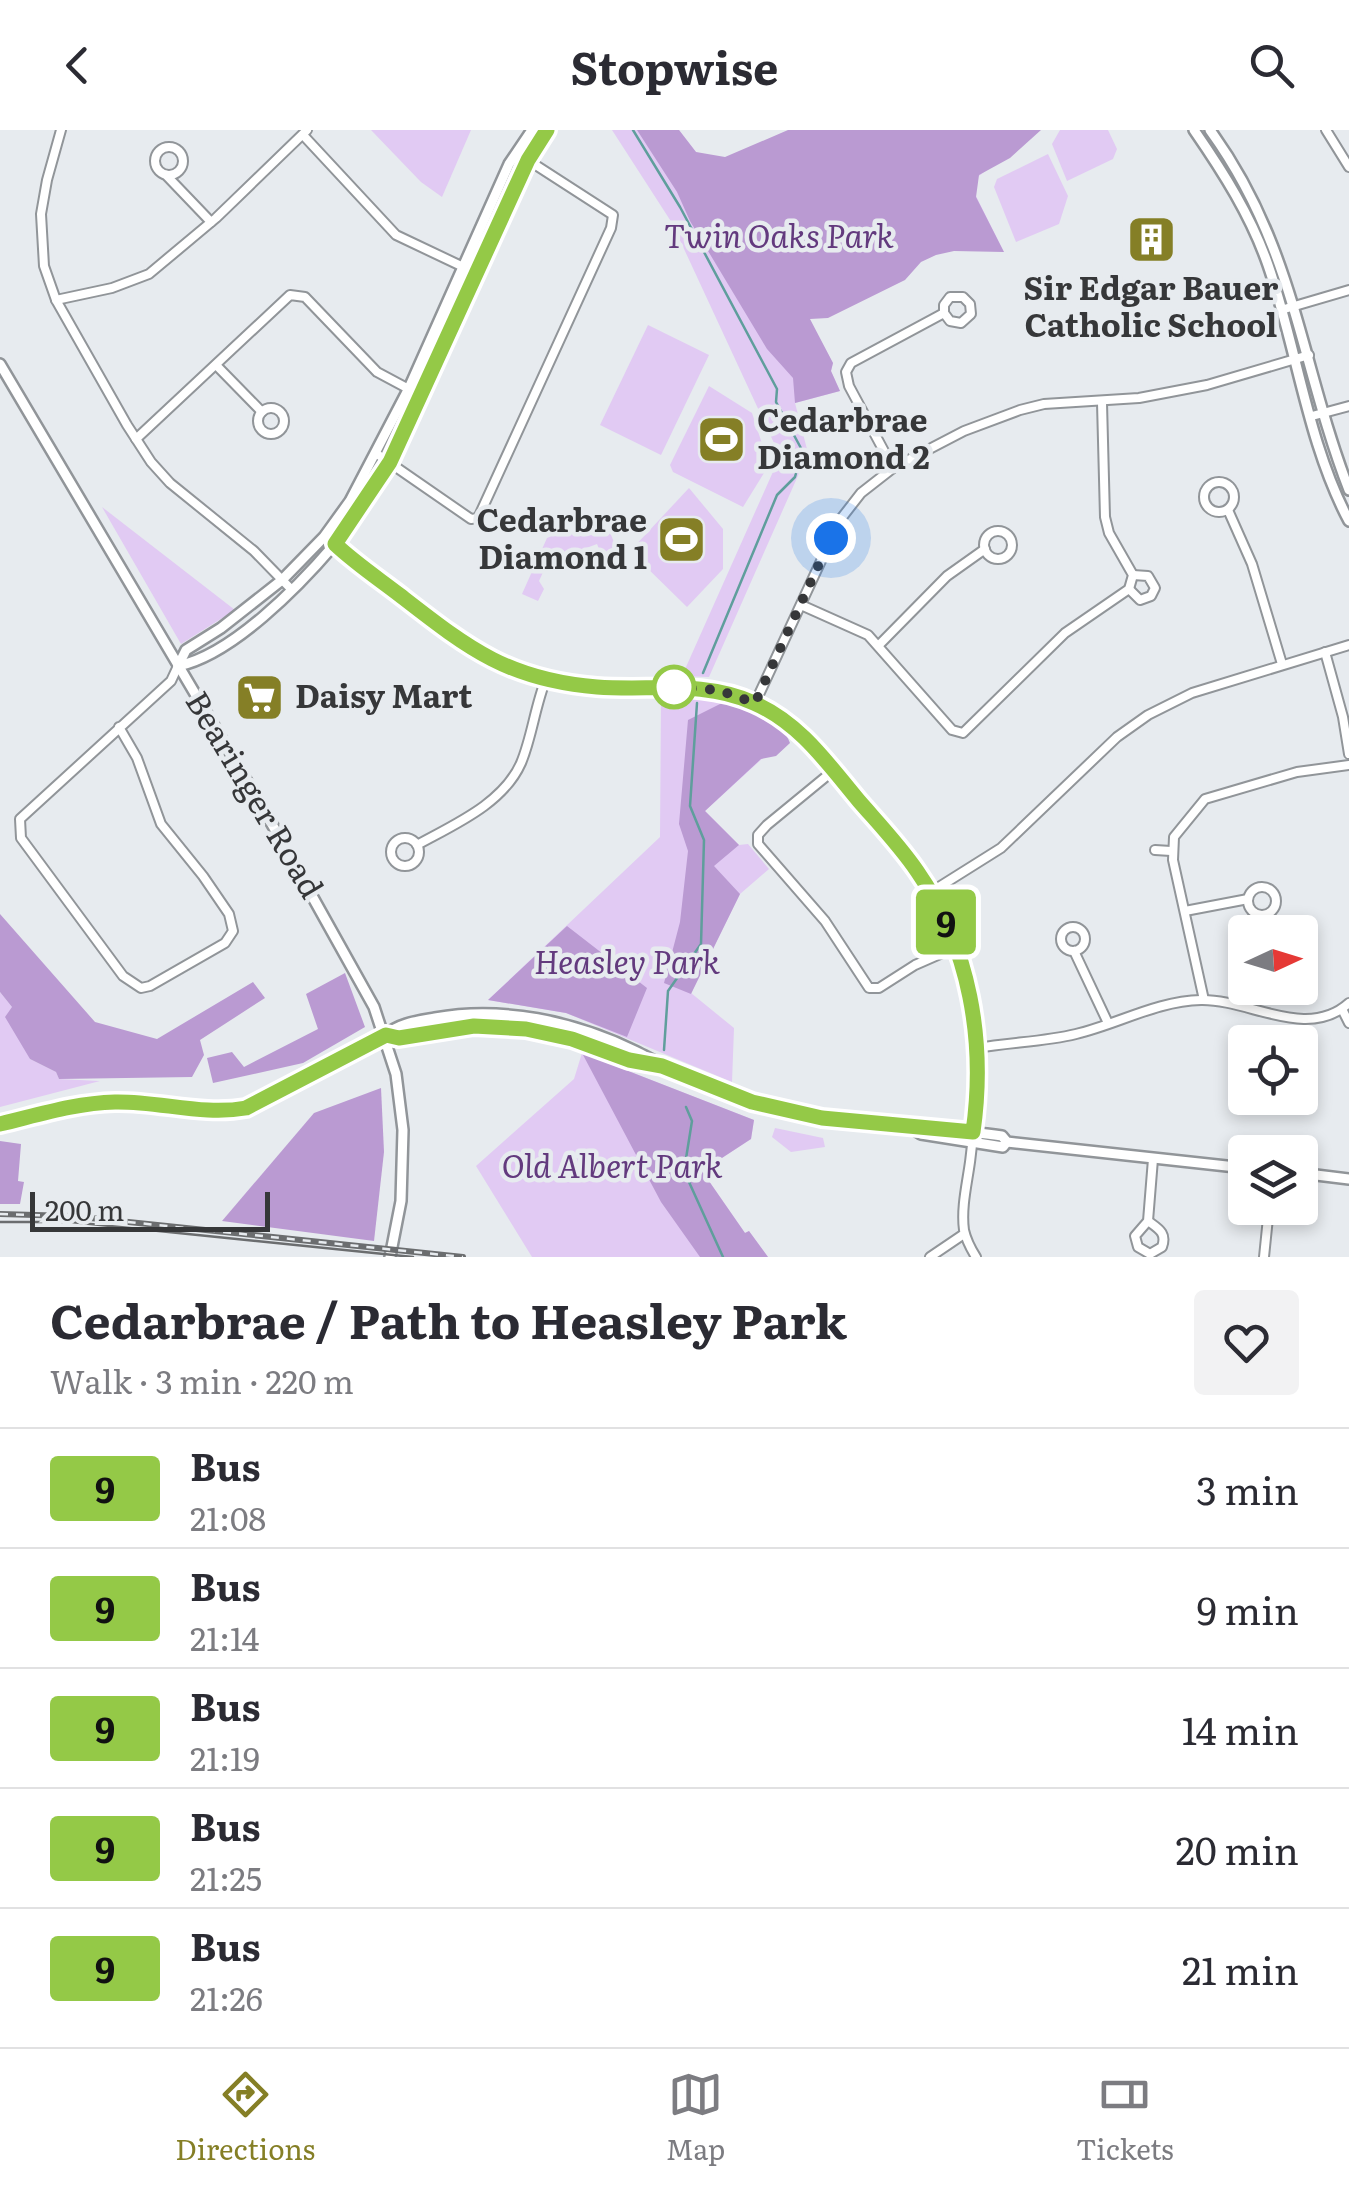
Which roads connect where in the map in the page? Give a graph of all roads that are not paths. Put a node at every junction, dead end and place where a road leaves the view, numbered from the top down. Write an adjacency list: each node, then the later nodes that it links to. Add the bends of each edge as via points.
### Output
1 (61, 130): 18 (street, via 41,214 44,266)
2 (532, 130): 8 (street)
3 (547, 130): 9 (street)
4 (1194, 130): 16 (street, via 1242,208)
5 (1210, 130): 15 (street, via 1258,208)
6 (1326, 130): 10 (street)
7 (304, 132): 12 (street); 13 (street, via 396,235)
8 (517, 153): 9 (street); 13 (street)
9 (528, 160): 14 (street); 35 (street, via 610,210 611,228 478,518)
10 (1349, 167)
11 (165, 174): 12 (street)
12 (211, 222): 18 (street, via 149,274)
13 (463, 267): 14 (street); 26 (street)
14 (476, 273): 27 (street)
15 (1286, 278): 16 (street); 19 (street)
16 (1274, 283): 20 (street)
17 (1349, 290): 19 (street)
18 (56, 300): 33 (street)
19 (1295, 305): 20 (street); 22 (street)
20 (1282, 310): 23 (street)
21 (944, 313): 36 (street, via 851,363 846,372)
22 (1309, 355): 23 (street); 31 (street)
23 (1295, 359): 28 (street, via 1207,384); 32 (street)
24 (0, 364): 52 (street, Bearinger Road)
25 (216, 365): 26 (street, via 297,294 377,372); 30 (street); 33 (street)
26 (409, 388): 27 (street); 34 (street)
27 (420, 395): 35 (street)
28 (1102, 402): 36 (street, via 1044,404 992,419); 43 (street, via 1104,517)
29 (1349, 406): 31 (street)
30 (262, 412)
31 (1325, 412): 32 (street); 37 (street)
32 (1312, 416): 39 (street)
33 (136, 439): 44 (street, via 170,483)
34 (377, 454): 35 (street); 40 (street)
35 (390, 462): 41 (street)
36 (893, 468): 47 (street, via 850,504)
37 (1349, 490)
38 (1228, 510): 38 (street, via 1232,489 1211,484 1206,505); 51 (street)
39 (1349, 521)
40 (324, 537): 41 (street); 44 (street)
41 (335, 544): 45 (street); 53 (street, via 474,651)
42 (985, 549): 49 (street, via 947,576)
43 (1133, 576): 46 (street); 46 (street, via 1148,576 1155,588 1140,600)
44 (282, 580): 45 (street); 52 (street, via 186,650)
45 (292, 588): 52 (street, via 236,637)
46 (1129, 589): 49 (street, via 1065,632 963,733 952,730)
47 (801, 604): 49 (street); 54 (street)
48 (1349, 644): 50 (street)
49 (879, 645)
50 (1325, 652): 51 (street); 56 (street)
51 (1282, 664): 62 (street, via 1192,693 1142,718 1002,848)
52 (178, 666): 55 (street); 71 (street, Bearinger Road, via 350,959)
53 (546, 680): 54 (street, via 702,688); 59 (street, via 508,784)
54 (755, 703): 58 (street, via 792,725)
55 (119, 727): 55 (street, via 20,818 19,827 122,976 140,988 225,943 233,931 197,866 161,824)
56 (1349, 754)
57 (1349, 765): 61 (street, via 1297,772 1204,799)
58 (834, 770): 62 (street); 65 (street, via 766,826 758,844 825,921 869,988)
59 (417, 846)
60 (1156, 850): 61 (street)
61 (1171, 851): 64 (street)
62 (931, 892): 65 (street)
63 (1248, 900): 64 (street)
64 (1185, 911): 67 (street)
65 (956, 947): 72 (street)
66 (1074, 951): 69 (street)
67 (1204, 1000): 68 (street, via 1304,1019); 69 (street)
68 (1345, 1006): 70 (street)
69 (1108, 1023): 72 (street, via 1064,1037)
70 (1349, 1023)
71 (386, 1035): 73 (street, via 246,1108 80,1104); 74 (street, via 434,1018 504,1014 584,1030 752,1102); 82 (street, Bearinger Road, via 403,1130 401,1202)
72 (977, 1048): 74 (street)
73 (0, 1124)
74 (973, 1137): 75 (street, via 1003,1146); 81 (street)
75 (1153, 1159): 76 (street); 79 (street)
76 (1228, 1166)
77 (1318, 1176): 78 (street)
78 (1349, 1179)
79 (1148, 1221): 79 (street, via 1136,1242 1154,1254 1164,1238)
80 (1268, 1225): 85 (street)
81 (964, 1234): 83 (street); 84 (street)
82 (390, 1257)
83 (930, 1257)
84 (976, 1257)
85 (1264, 1257)

